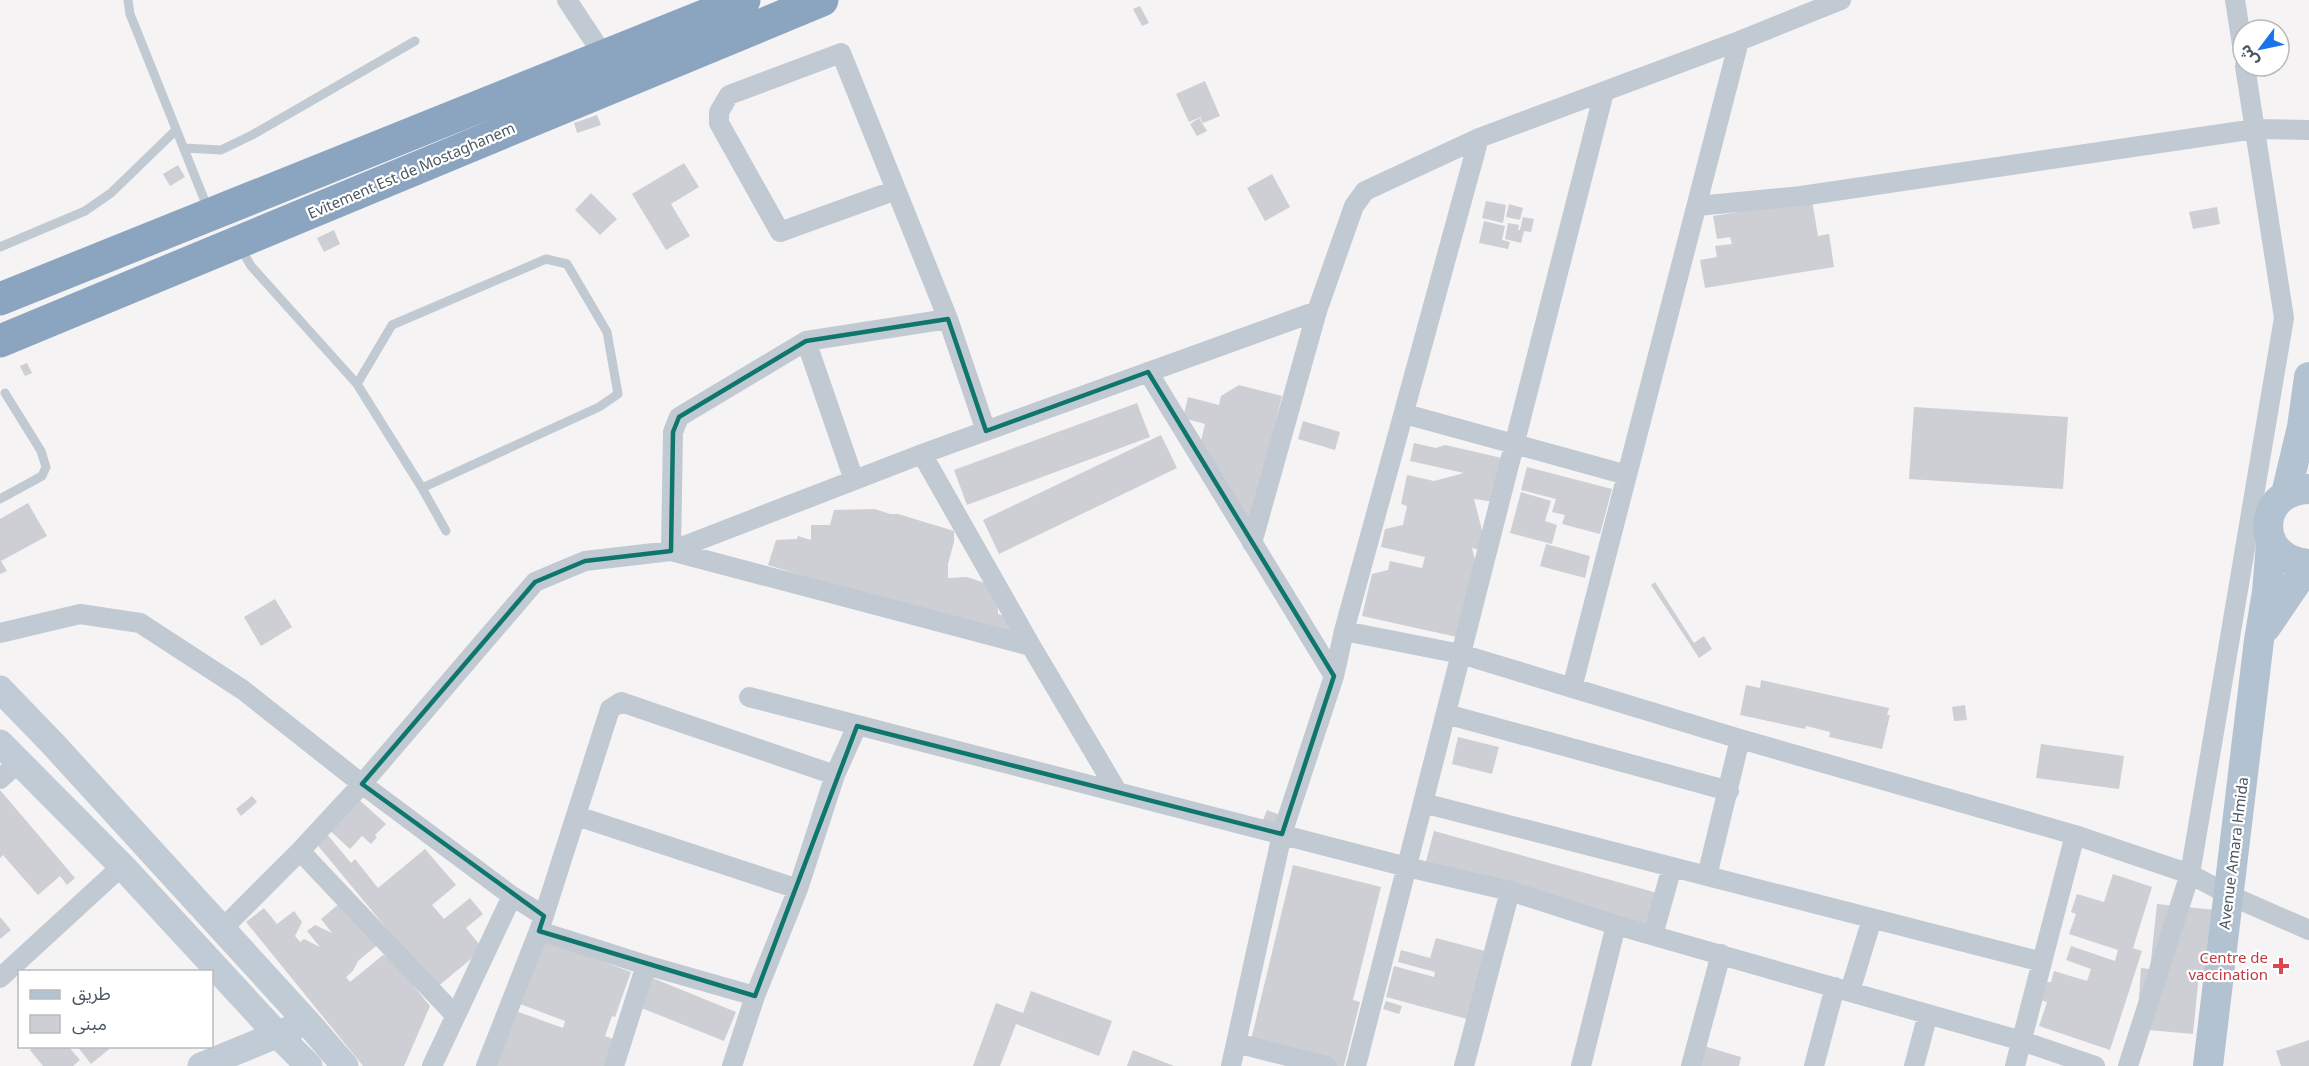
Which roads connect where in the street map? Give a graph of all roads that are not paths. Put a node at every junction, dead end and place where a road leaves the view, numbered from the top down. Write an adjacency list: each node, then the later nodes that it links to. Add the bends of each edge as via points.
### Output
1 (128, 0): 14 (lane, via 130,14)
2 (567, 0): 10 (street)
3 (744, 0): 10 (highway, Evitement Est de Mostaghanem)
4 (822, 0): 21 (highway, Evitement Est de Mostaghanem)
5 (1841, 0): 9 (street)
6 (2235, 0): 7 (street)
7 (2238, 18)
8 (415, 41): 17 (lane, via 221,150)
9 (1739, 41): 12 (street); 19 (street)
10 (604, 56): 20 (highway, Evitement Est de Mostaghanem)
11 (2247, 78): 13 (street)
12 (1604, 92): 16 (street); 34 (street)
13 (2255, 129): 15 (street); 19 (street, via 1800,196); 42 (street, via 2284,318)
14 (177, 130): 17 (lane); 22 (lane, via 111,194 85,211)
15 (2309, 130)
16 (1479, 138): 24 (street, via 1365,191 1358,198); 32 (street)
17 (184, 148): 20 (lane)
18 (896, 190): 18 (street, via 780,232 724,135 719,112 729,95 841,53); 25 (street)
19 (1696, 206): 36 (street)
20 (210, 214): 23 (highway, Evitement Est de Mostaghanem)
21 (237, 243): 26 (highway, Evitement Est de Mostaghanem); 30 (lane, via 251,266)
22 (0, 247)
23 (0, 299)
24 (1317, 311): 28 (street); 43 (street)
25 (948, 319): 27 (street); 33 (street)
26 (0, 341)
27 (806, 341): 37 (street); 44 (street, via 679,417 673,432)
28 (1148, 372): 33 (street); 43 (street)
29 (2309, 377): 39 (main road)
30 (357, 384): 38 (lane); 38 (lane, via 392,325 546,259 567,264 606,332 618,394 599,408)
31 (5, 393): 40 (lane, via 41,451 46,467 42,476)
32 (1405, 414): 34 (street); 46 (street)
33 (986, 431): 35 (street)
34 (1515, 443): 36 (street); 50 (street)
35 (922, 454): 37 (street); 49 (street)
36 (1627, 475): 52 (street)
37 (854, 480): 44 (street)
38 (422, 488): 41 (lane)
39 (2298, 491): 42 (main road, Avenue Amara Hmida, via 2278,501)
40 (0, 499)
41 (446, 531)
42 (2263, 532): 45 (main road, via 2287,559); 48 (main road, Avenue Amara Hmida, via 2267,592); 72 (street)
43 (1252, 543): 51 (street)
44 (670, 551): 49 (street); 61 (street, via 585,561 536,582)
45 (2309, 564): 48 (main road, Avenue Amara Hmida)
46 (1344, 631): 50 (street); 51 (street)
47 (0, 633): 61 (street, via 80,614 140,623 243,690)
48 (2259, 640): 76 (main road, Avenue Amara Hmida)
49 (1031, 646): 62 (street)
50 (1461, 654): 52 (street); 55 (street)
51 (1334, 676): 66 (street)
52 (1572, 688): 57 (street)
53 (0, 689): 81 (main road)
54 (749, 697): 56 (street)
55 (1446, 714): 63 (street); 64 (street)
56 (857, 726): 60 (street); 62 (street)
57 (1740, 739): 63 (street); 67 (street)
58 (0, 743): 59 (main road)
59 (10, 771): 69 (main road)
60 (835, 775): 65 (street, via 621,702 610,709); 74 (street)
61 (362, 784): 68 (street); 77 (street)
62 (1117, 791): 66 (street)
63 (1729, 791): 73 (street)
64 (1423, 803): 70 (street); 71 (street)
65 (577, 816): 74 (street); 79 (street)
66 (1282, 834): 70 (street); 95 (street)
67 (2075, 835): 72 (street); 85 (street)
68 (300, 851): 81 (street); 90 (street)
69 (122, 866): 87 (street); 93 (main road)
70 (1407, 867): 75 (street); 105 (street)
71 (1672, 867): 73 (street); 83 (street)
72 (2190, 874): 76 (street); 113 (street)
73 (1707, 876): 78 (street)
74 (798, 889): 89 (street)
75 (1510, 891): 80 (street); 106 (street)
76 (2229, 895): 82 (street); 114 (main road, Avenue Amara Hmida)
77 (512, 896): 79 (street); 90 (street)
78 (1872, 919): 85 (street); 88 (street)
79 (541, 923): 86 (street); 100 (street)
80 (1616, 925): 83 (street); 107 (street)
81 (222, 929): 92 (main road)
82 (2309, 930)
83 (1653, 935): 84 (street)
84 (1721, 954): 88 (street); 108 (street)
85 (2042, 962): 94 (street)
86 (646, 965): 89 (street); 101 (street)
87 (0, 978)
88 (1842, 989): 91 (street); 109 (street)
89 (755, 996): 102 (street)
90 (455, 1014): 99 (street)
91 (1928, 1014): 94 (street); 110 (street)
92 (308, 1023): 93 (main road); 96 (main road)
93 (277, 1034): 97 (main road); 98 (main road)
94 (2022, 1041): 111 (street); 112 (street)
95 (1236, 1043): 103 (street); 104 (street)
96 (338, 1058): 97 (main road)
97 (297, 1063)
98 (201, 1066)
99 (432, 1066)
100 (486, 1066)
101 (614, 1066)
102 (732, 1066)
103 (1231, 1066)
104 (1327, 1066)
105 (1356, 1066)
106 (1464, 1066)
107 (1581, 1066)
108 (1691, 1066)
109 (1814, 1066)
110 (1914, 1066)
111 (2015, 1066)
112 (2095, 1066)
113 (2128, 1066)
114 (2208, 1066)

